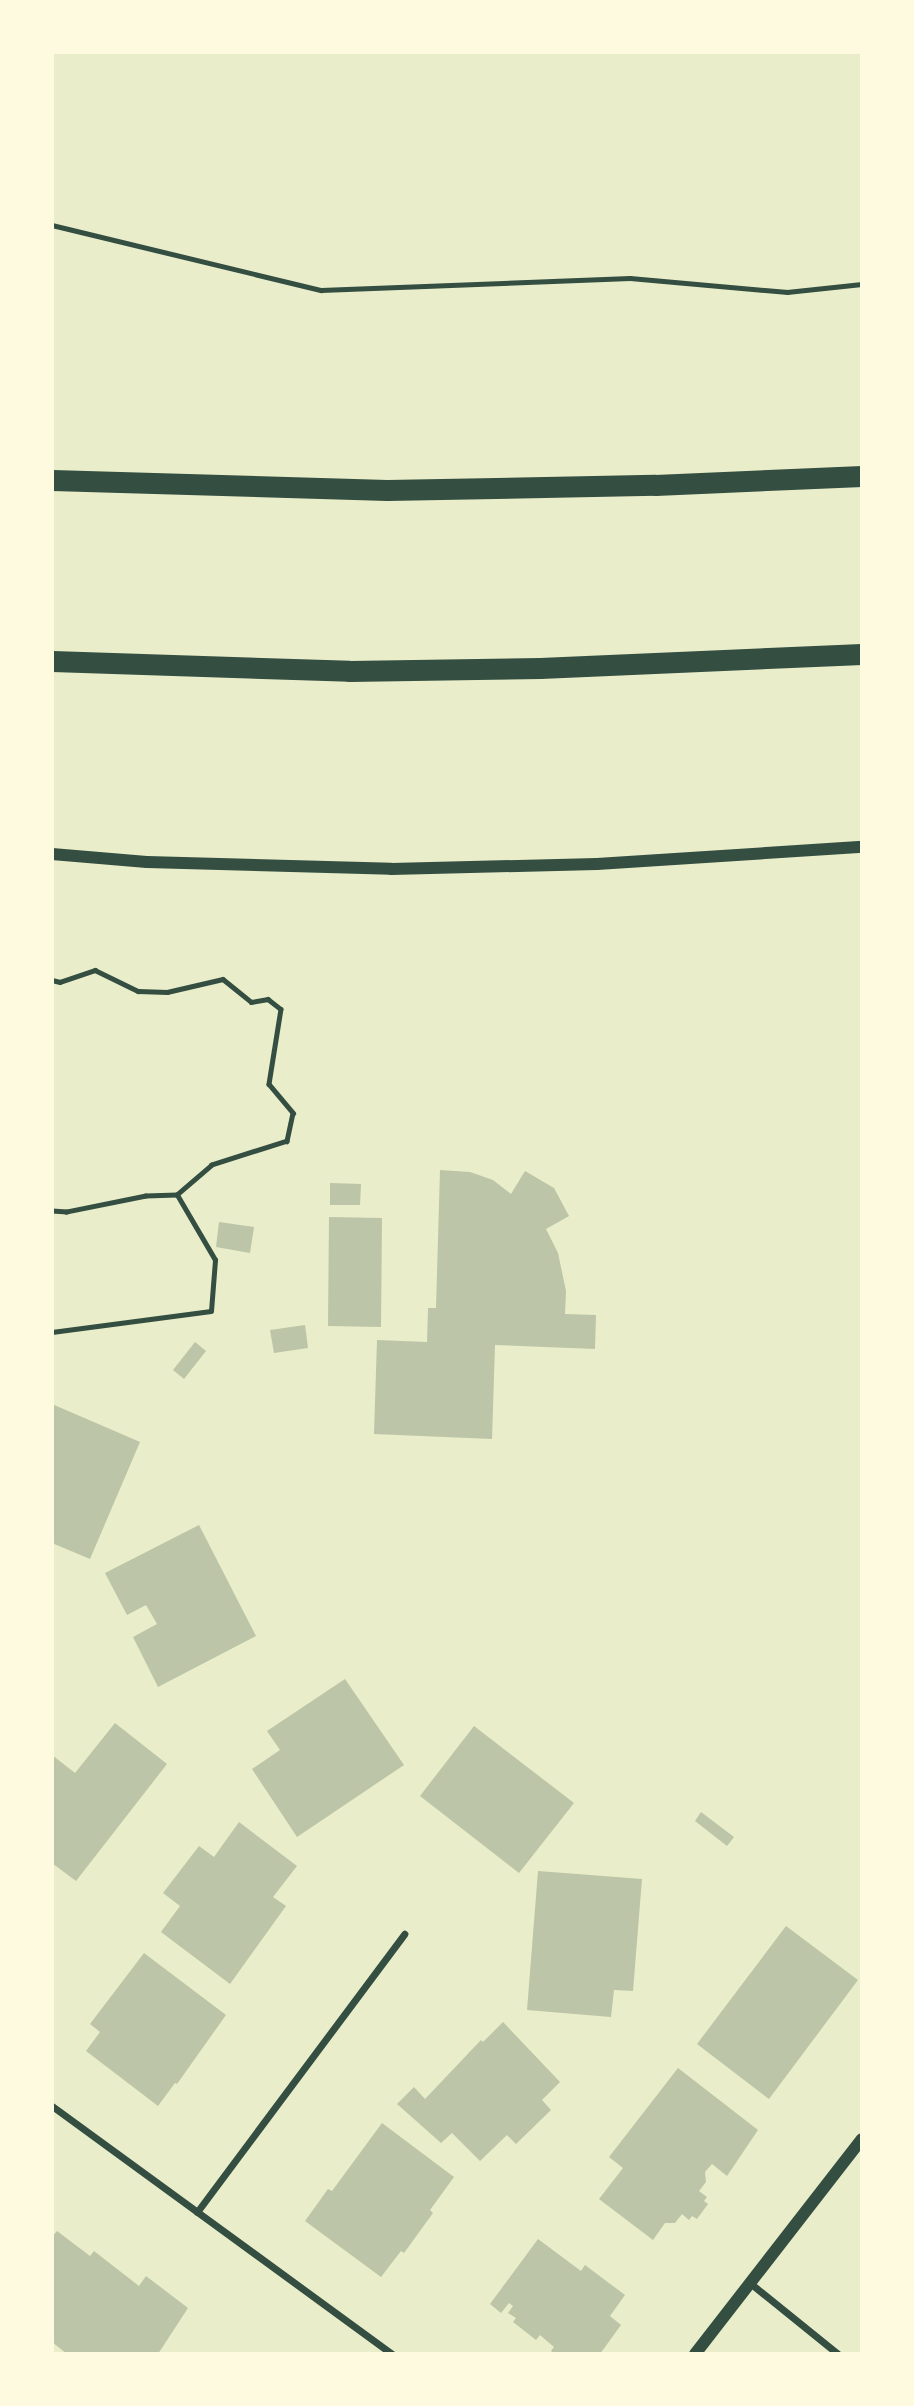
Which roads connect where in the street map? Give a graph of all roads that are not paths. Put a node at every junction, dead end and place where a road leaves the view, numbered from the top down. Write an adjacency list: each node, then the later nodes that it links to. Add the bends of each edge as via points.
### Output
1 (862, 476): 2 (highway, via 387,490)
2 (52, 480)
3 (862, 654): 4 (highway, via 349,671)
4 (52, 660)
5 (862, 847): 6 (street, via 597,864 391,869)
6 (52, 855)
7 (404, 1934): 10 (street)
8 (52, 2106): 10 (street)
9 (862, 2139): 11 (street)
10 (197, 2212): 12 (street)
11 (750, 2283): 13 (street); 14 (street)
12 (392, 2354)
13 (695, 2354)
14 (838, 2354)

